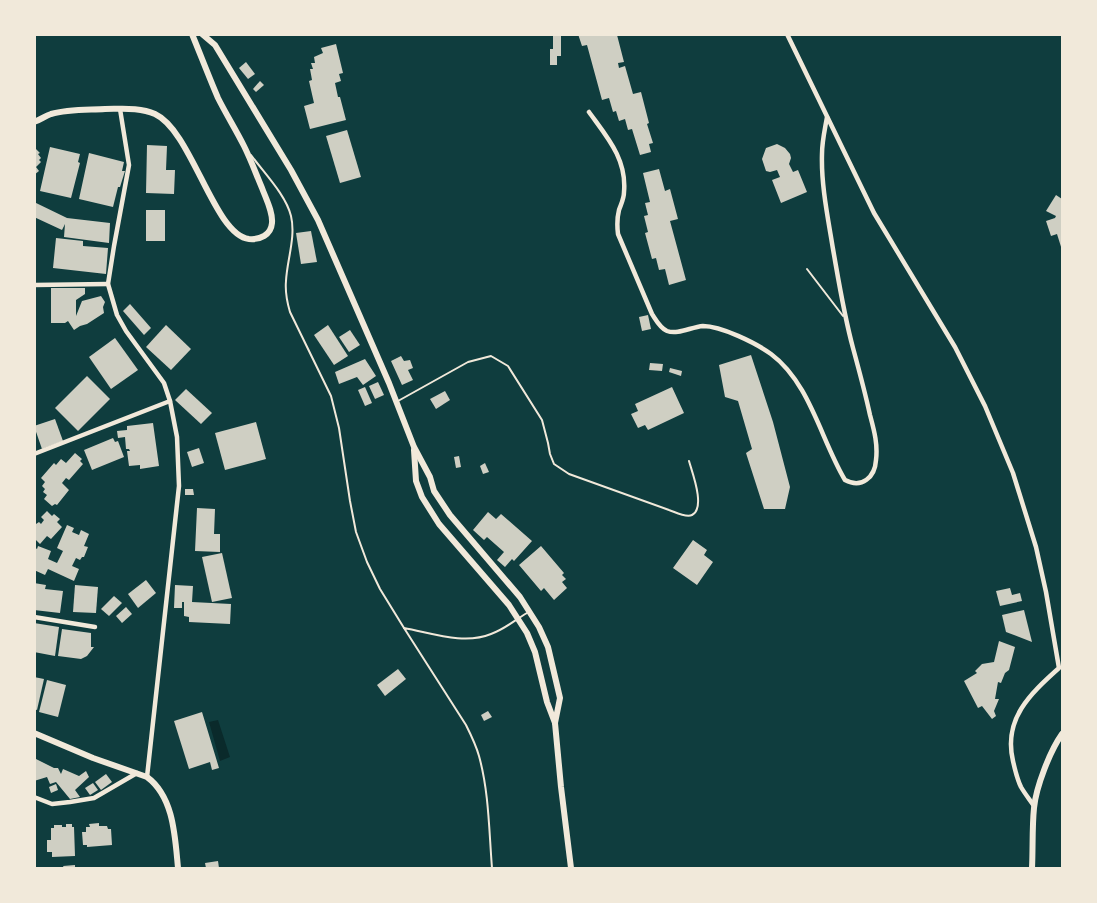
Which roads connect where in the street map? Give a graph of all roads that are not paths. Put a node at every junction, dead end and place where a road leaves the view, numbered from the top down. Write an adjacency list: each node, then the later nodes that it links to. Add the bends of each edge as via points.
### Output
1 (192, 34): 8 (street, via 219,99)
2 (202, 34): 14 (street, via 215,45 318,220)
3 (787, 34): 6 (street)
4 (120, 109): 7 (street, via 63,112); 8 (street, via 153,113 162,118 189,155 225,221 233,232 250,239 265,236 272,222); 10 (street, via 129,165)
5 (589, 112): 12 (street, via 621,162 625,178 618,234 658,323 675,332 704,326 716,328 769,352 805,396 845,480 857,482 871,477 875,471 877,444)
6 (827, 117): 12 (street, via 822,170); 23 (street, via 874,213 955,347 985,405 1013,473 1036,547)
7 (34, 122)
8 (246, 148): 22 (lane, via 286,202 292,218 285,282 290,312 331,396 356,532 380,589)
9 (807, 269): 12 (lane)
10 (108, 284): 11 (street); 13 (street, via 117,315 164,383)
11 (34, 285)
12 (845, 318)
13 (170, 401): 16 (street); 28 (street, via 177,437 179,486)
14 (396, 402): 15 (street); 17 (lane, via 468,362 491,356 508,366 542,420 554,464 570,474 690,516 699,497)
15 (414, 447): 18 (street, via 450,515); 20 (street, via 416,481 422,497 439,524)
16 (34, 454)
17 (689, 460)
18 (530, 611): 20 (lane); 24 (street, via 548,647 556,676 560,698)
19 (34, 617): 21 (street)
20 (518, 618): 22 (lane, via 491,635 475,639); 24 (street, via 535,652)
21 (95, 627)
22 (404, 628): 32 (lane, via 466,725 478,755)
23 (1061, 665): 30 (street, via 1020,709 1011,731 1015,773)
24 (555, 723): 33 (street)
25 (34, 733): 27 (street)
26 (1062, 734): 30 (street)
27 (137, 773): 28 (street); 29 (street, via 94,798 52,804)
28 (147, 777): 31 (street, via 164,798 170,814)
29 (34, 796)
30 (1034, 806): 34 (street)
31 (178, 868)
32 (492, 868)
33 (571, 868)
34 (1032, 868)

